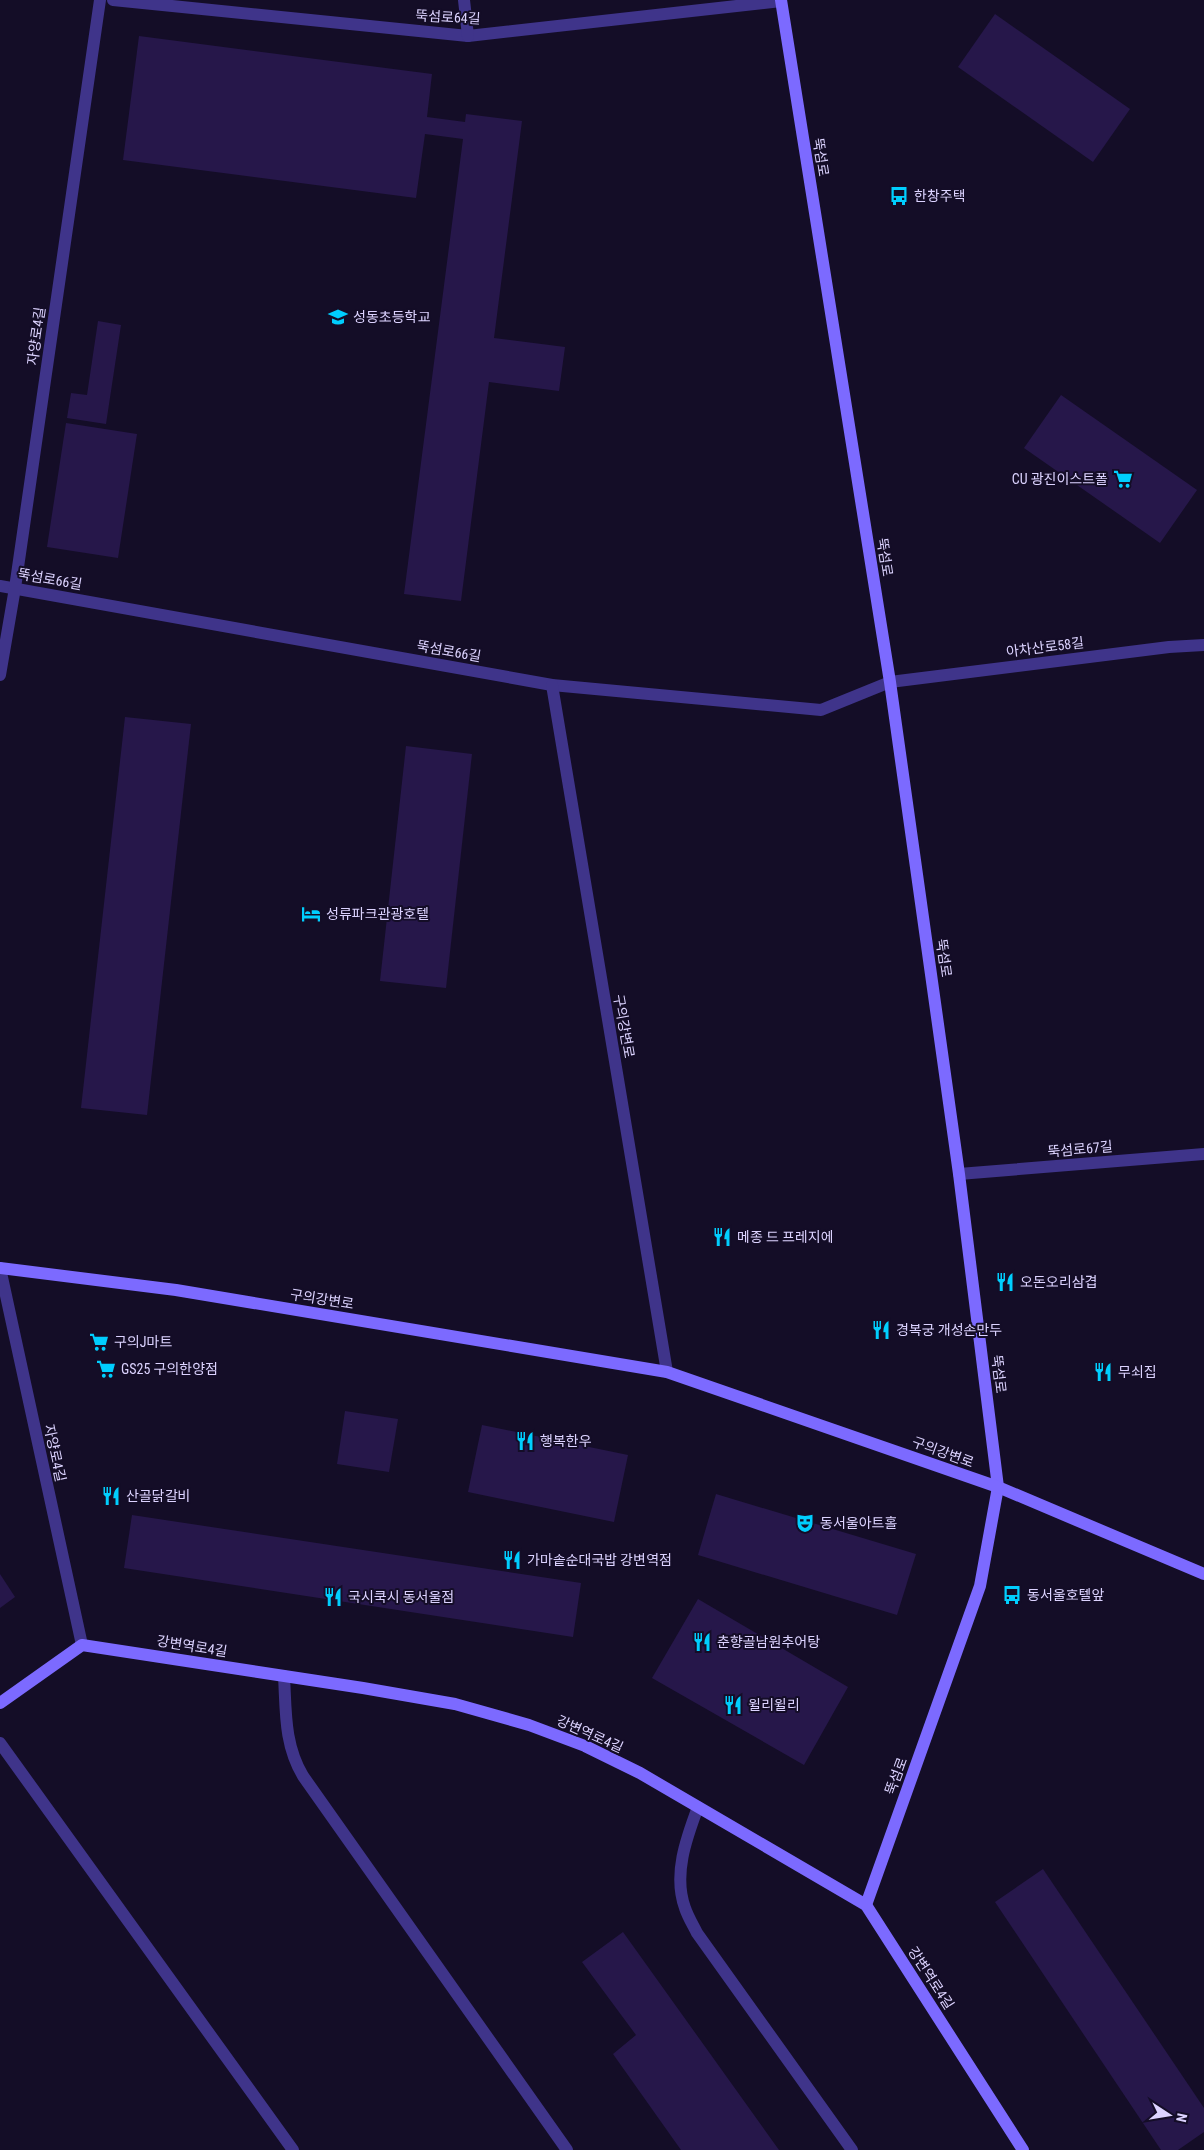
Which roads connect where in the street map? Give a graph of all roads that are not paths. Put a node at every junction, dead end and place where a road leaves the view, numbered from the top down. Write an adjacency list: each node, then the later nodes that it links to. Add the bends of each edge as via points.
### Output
1 (100, 0): 7 (street, 자양로4길)
2 (113, 0): 5 (street, 뚝섬로64길)
3 (464, 0): 5 (street)
4 (781, 0): 5 (street, 뚝섬로64길); 10 (street, 뚝섬로)
5 (468, 36)
6 (0, 586): 7 (street, 뚝섬로66길)
7 (15, 588): 9 (street, 자양로4길); 11 (street, 뚝섬로66길)
8 (1204, 645): 10 (street, 아차산로58길)
9 (0, 675)
10 (890, 682): 11 (street, 뚝섬로66길, via 821,710); 13 (street, 뚝섬로)
11 (552, 685): 15 (street, 구의강변로)
12 (1204, 1154): 13 (street, 뚝섬로67길)
13 (958, 1174): 16 (street, 뚝섬로)
14 (0, 1268): 15 (street, 구의강변로, via 176,1290); 18 (street, 자양로4길)
15 (667, 1372): 16 (street, 구의강변로)
16 (998, 1487): 17 (street, 구의강변로); 23 (street, 뚝섬로, via 980,1586)
17 (1204, 1574)
18 (82, 1645): 19 (street, 강변역로4길); 20 (street)
19 (284, 1676): 22 (street, 강변역로4길, via 455,1704 530,1725 585,1746); 25 (street, via 287,1734 294,1761)
20 (0, 1703)
21 (0, 1743): 24 (street)
22 (698, 1807): 23 (street, 강변역로4길); 26 (street, via 686,1840 681,1868 685,1908 697,1932)
23 (866, 1905): 27 (street, 강변역로4길)
24 (293, 2150)
25 (568, 2150)
26 (852, 2150)
27 (1023, 2150)

